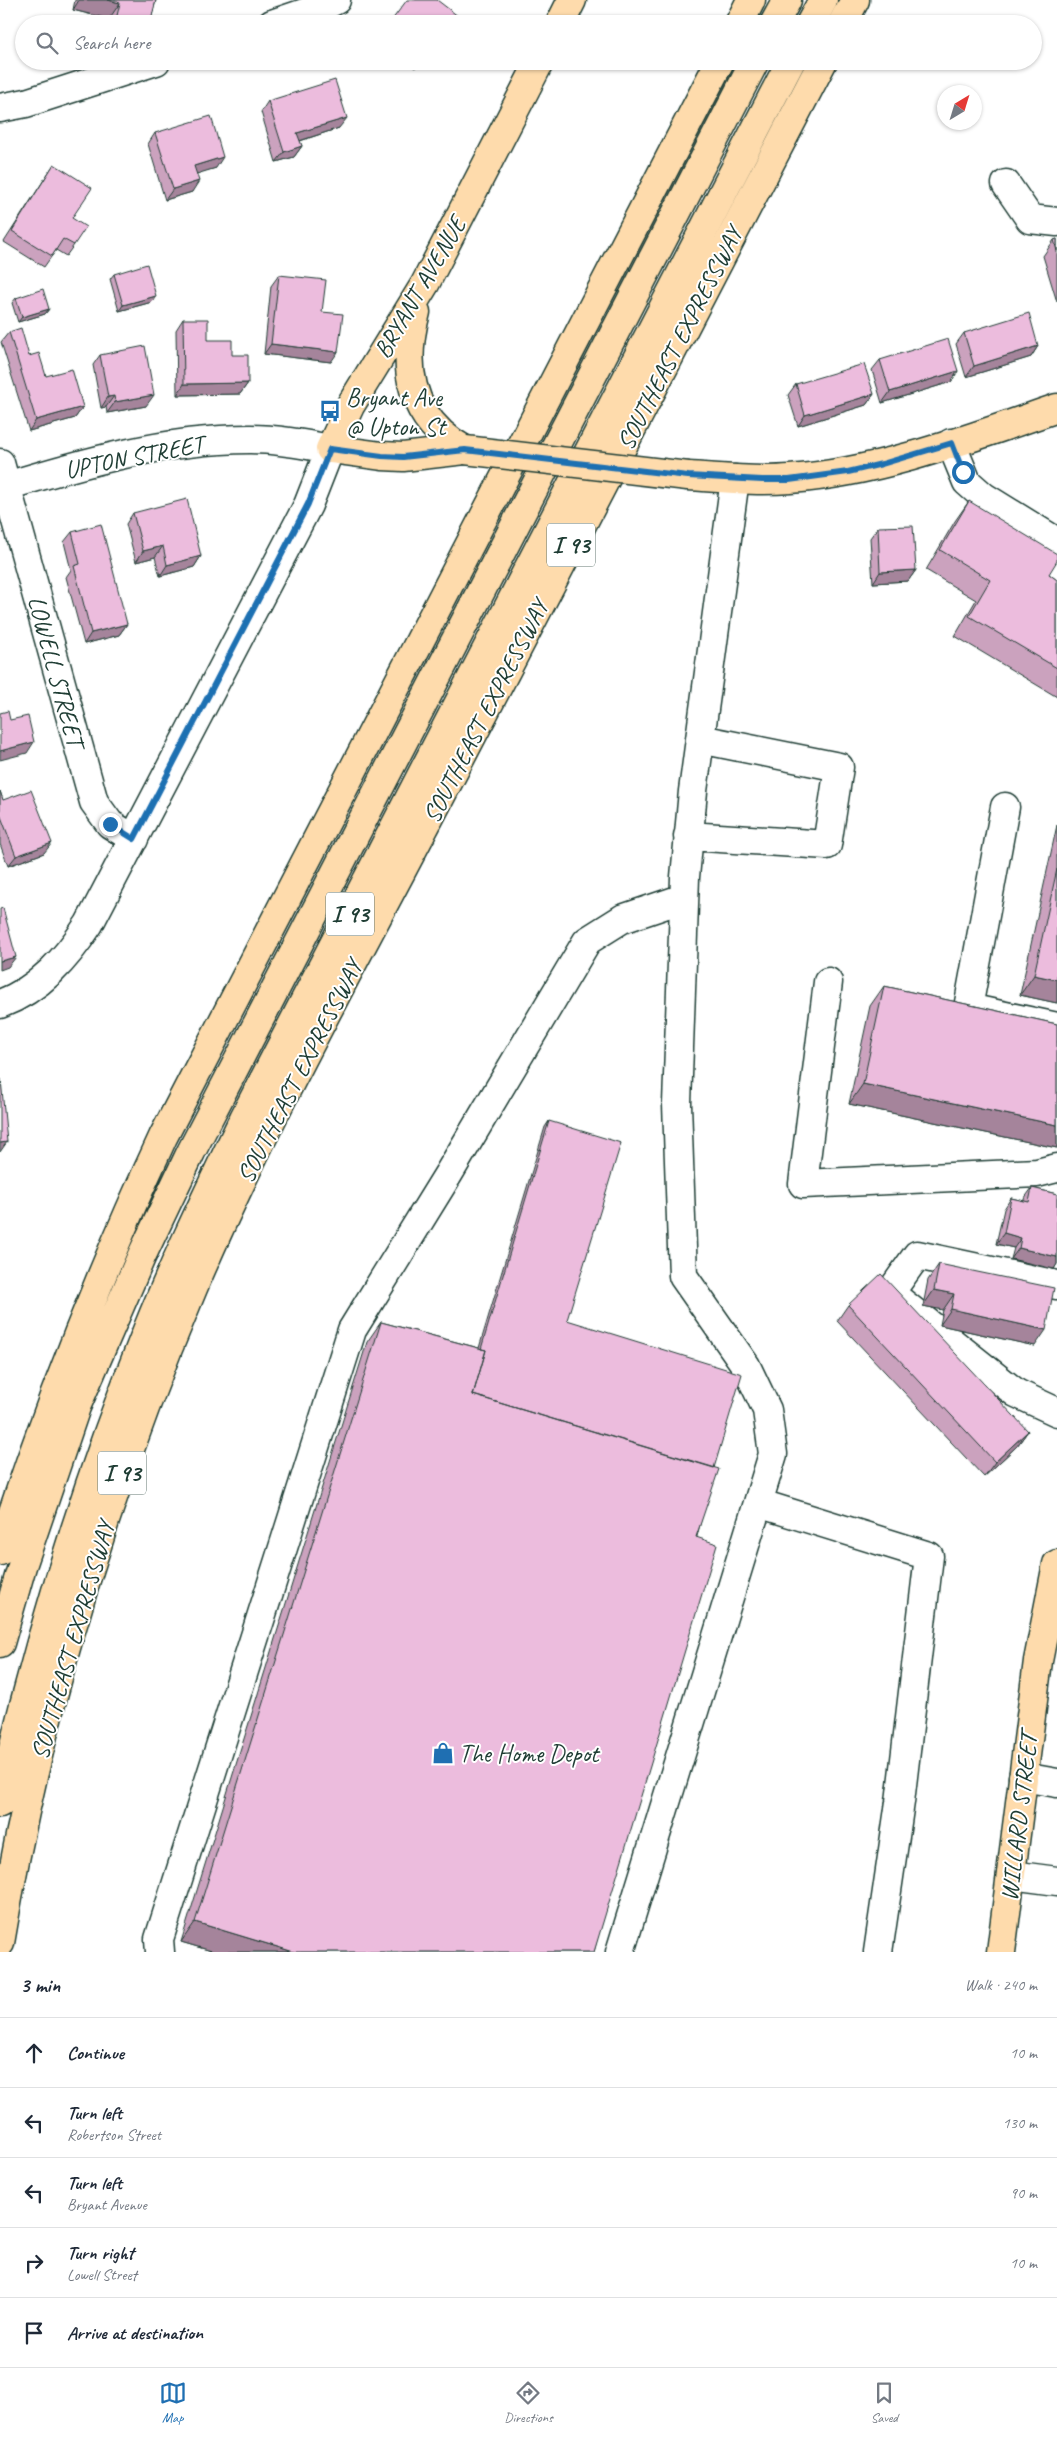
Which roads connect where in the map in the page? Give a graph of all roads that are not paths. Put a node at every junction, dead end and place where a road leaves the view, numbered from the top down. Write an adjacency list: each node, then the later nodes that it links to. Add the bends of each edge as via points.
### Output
1 (336, 0): 7 (street)
2 (572, 0): 8 (main road)
3 (751, 0): 9 (main road)
4 (787, 0): 10 (main road)
5 (822, 0): 11 (main road)
6 (854, 0): 12 (main road)
7 (300, 15)
8 (564, 15)
9 (744, 15)
10 (779, 15)
11 (814, 15)
12 (846, 15)
13 (128, 70): 19 (street, via 26,103)
14 (535, 70): 22 (main road, BRYANT AVENUE)
15 (715, 70): 42 (main road, I 93, via 168,1128 115,1241 71,1347)
16 (750, 70): 44 (main road, I 93, via 191,1152 76,1408 22,1566)
17 (786, 70): 47 (main road, I 93, via 244,1118 175,1265 127,1381 71,1541 24,1702)
18 (818, 70): 50 (main road, SOUTHEAST EXPRESSWAY / I 93, via 293,1080 195,1284 133,1442 80,1602 35,1767)
19 (0, 108)
20 (1006, 184): 21 (street, via 1030,219)
21 (1057, 222)
22 (425, 284): 25 (main road, BRYANT AVENUE, via 350,406); 26 (main road, via 411,334 410,376 415,396 431,424 442,436)
23 (1057, 408): 24 (main road)
24 (952, 443): 28 (main road, via 848,472 789,480); 29 (street, via 967,482 984,497)
25 (330, 449): 26 (main road, via 403,457); 27 (street, UPTON STREET, via 271,440 194,442); 33 (street, BRYANT AVENUE, via 308,504)
26 (465, 450): 28 (main road, bridge)
27 (2, 479): 33 (street, LOWELL STREET, via 94,802 110,824)
28 (735, 479): 30 (street)
29 (1057, 542)
30 (700, 739): 32 (street); 32 (street, via 839,767 827,846)
31 (1005, 807): 37 (street, via 968,1008)
32 (688, 836): 34 (street)
33 (134, 839): 36 (street, BRYANT AVENUE, via 99,905 59,964 39,984 18,998)
34 (684, 898): 41 (street, via 677,1104 682,1276 746,1366 768,1410 773,1454); 52 (street, via 622,919 587,941 352,1330 159,1939)
35 (828, 982): 38 (street, via 803,1184 1038,1173)
36 (0, 1004)
37 (1057, 1027)
38 (1057, 1168)
39 (1057, 1285): 40 (street, via 917,1255 890,1293 1016,1393)
40 (1057, 1412)
41 (758, 1503): 51 (street); 53 (street, via 929,1556 900,1802)
42 (0, 1551)
43 (1057, 1564): 45 (main road, WILLARD STREET, via 1038,1661)
44 (0, 1643)
45 (1023, 1778): 46 (street); 48 (main road, WILLARD STREET)
46 (1057, 1783)
47 (0, 1803)
48 (1011, 1875): 49 (street); 54 (main road, WILLARD STREET)
49 (1057, 1881)
50 (0, 1943)
51 (621, 1948)
52 (160, 1952)
53 (878, 1952)
54 (1001, 1952)

